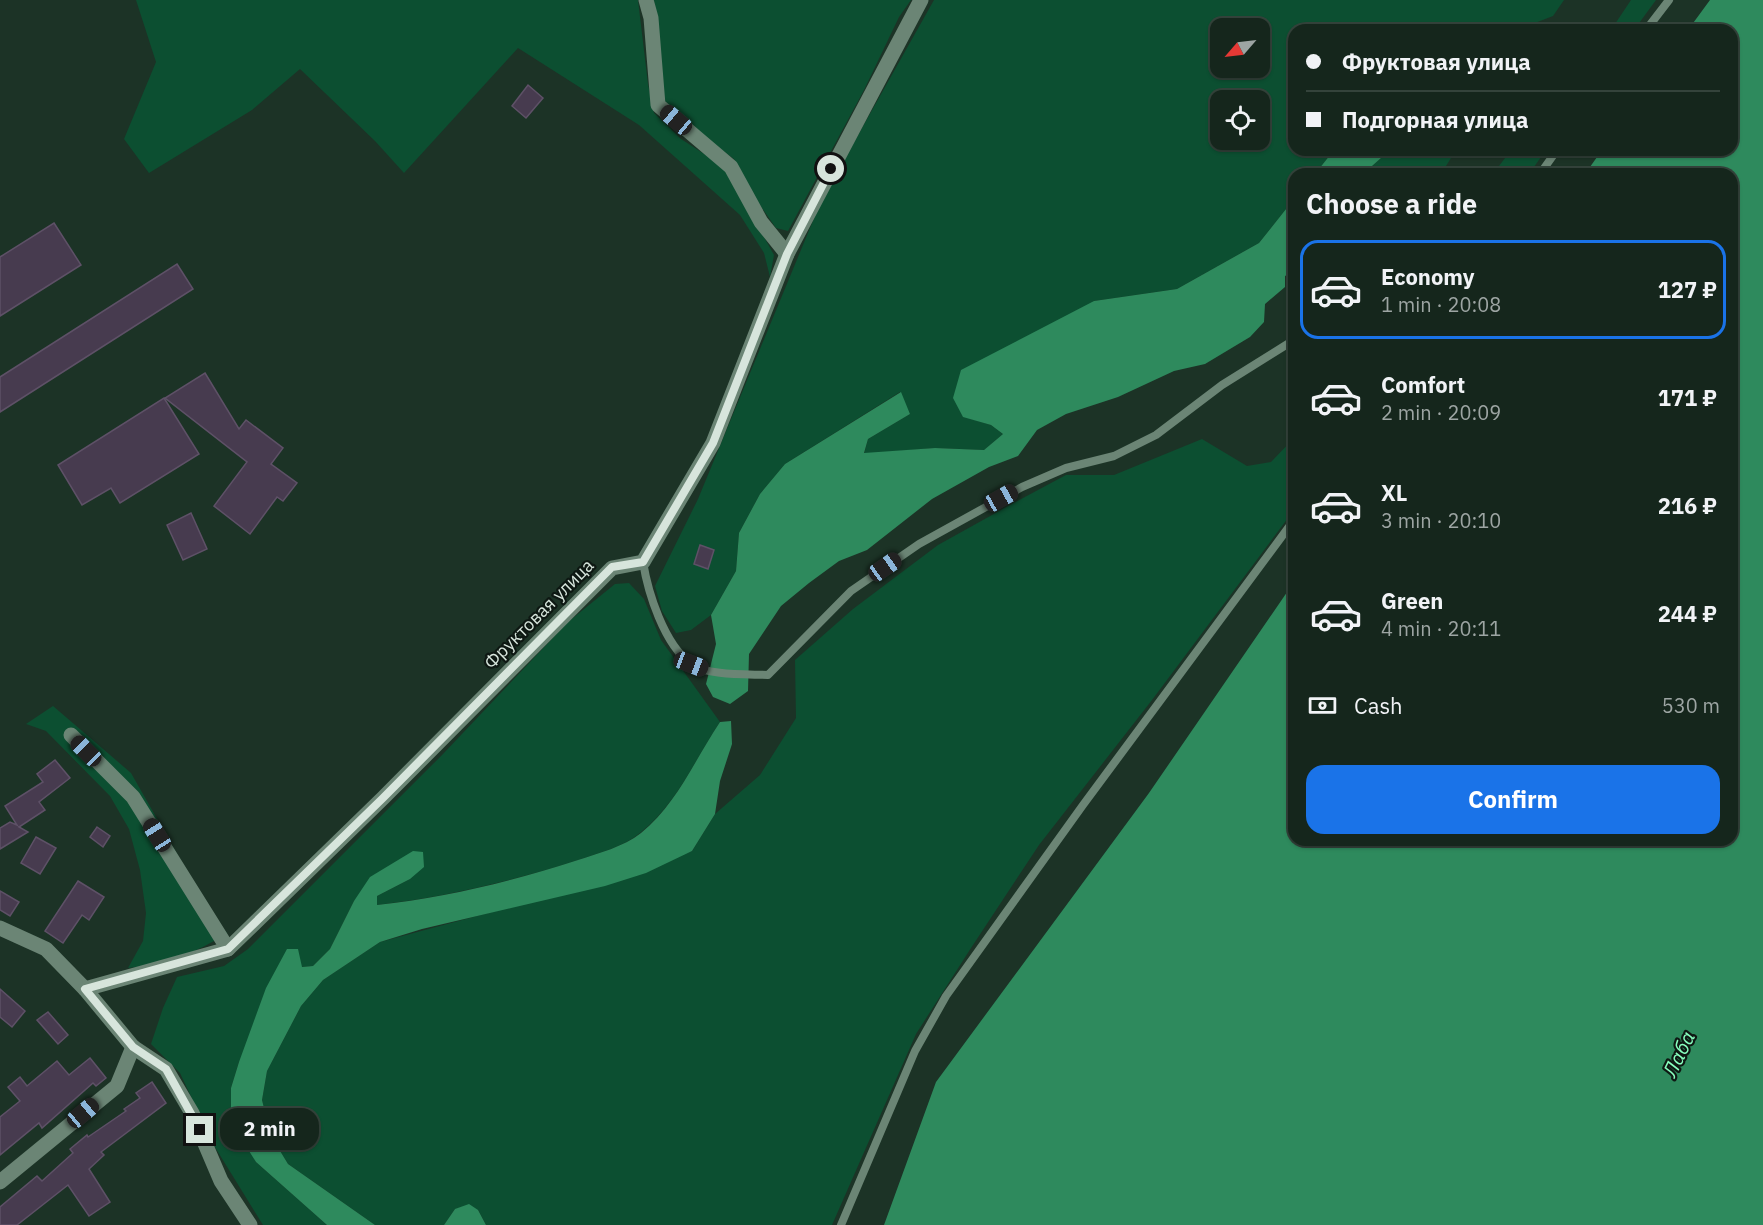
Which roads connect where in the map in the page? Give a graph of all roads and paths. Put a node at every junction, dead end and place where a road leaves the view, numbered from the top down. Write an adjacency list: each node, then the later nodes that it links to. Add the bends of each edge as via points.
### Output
1 (646, 0): 5 (street, via 658,105 731,167 761,222)
2 (921, 0): 5 (street)
3 (1669, 0): 4 (lane)
4 (1651, 24)
5 (787, 254): 8 (street, via 713,443)
6 (1288, 344): 8 (lane, via 1222,385 1156,435 1114,456 1066,468 1022,487 919,544 851,591 768,675 709,671 691,664 670,640 647,590)
7 (1288, 528): 16 (lane, via 946,996 915,1051)
8 (643, 562): 11 (street, Фруктовая улица, via 612,567)
9 (71, 735): 11 (street, via 133,797)
10 (0, 928): 12 (street, via 46,950)
11 (228, 949): 12 (street, Фруктовая улица)
12 (85, 989): 13 (street)
13 (133, 1047): 14 (street, via 117,1086); 15 (street, via 166,1069 192,1113 221,1181)
14 (0, 1182)
15 (250, 1225)
16 (841, 1225)

